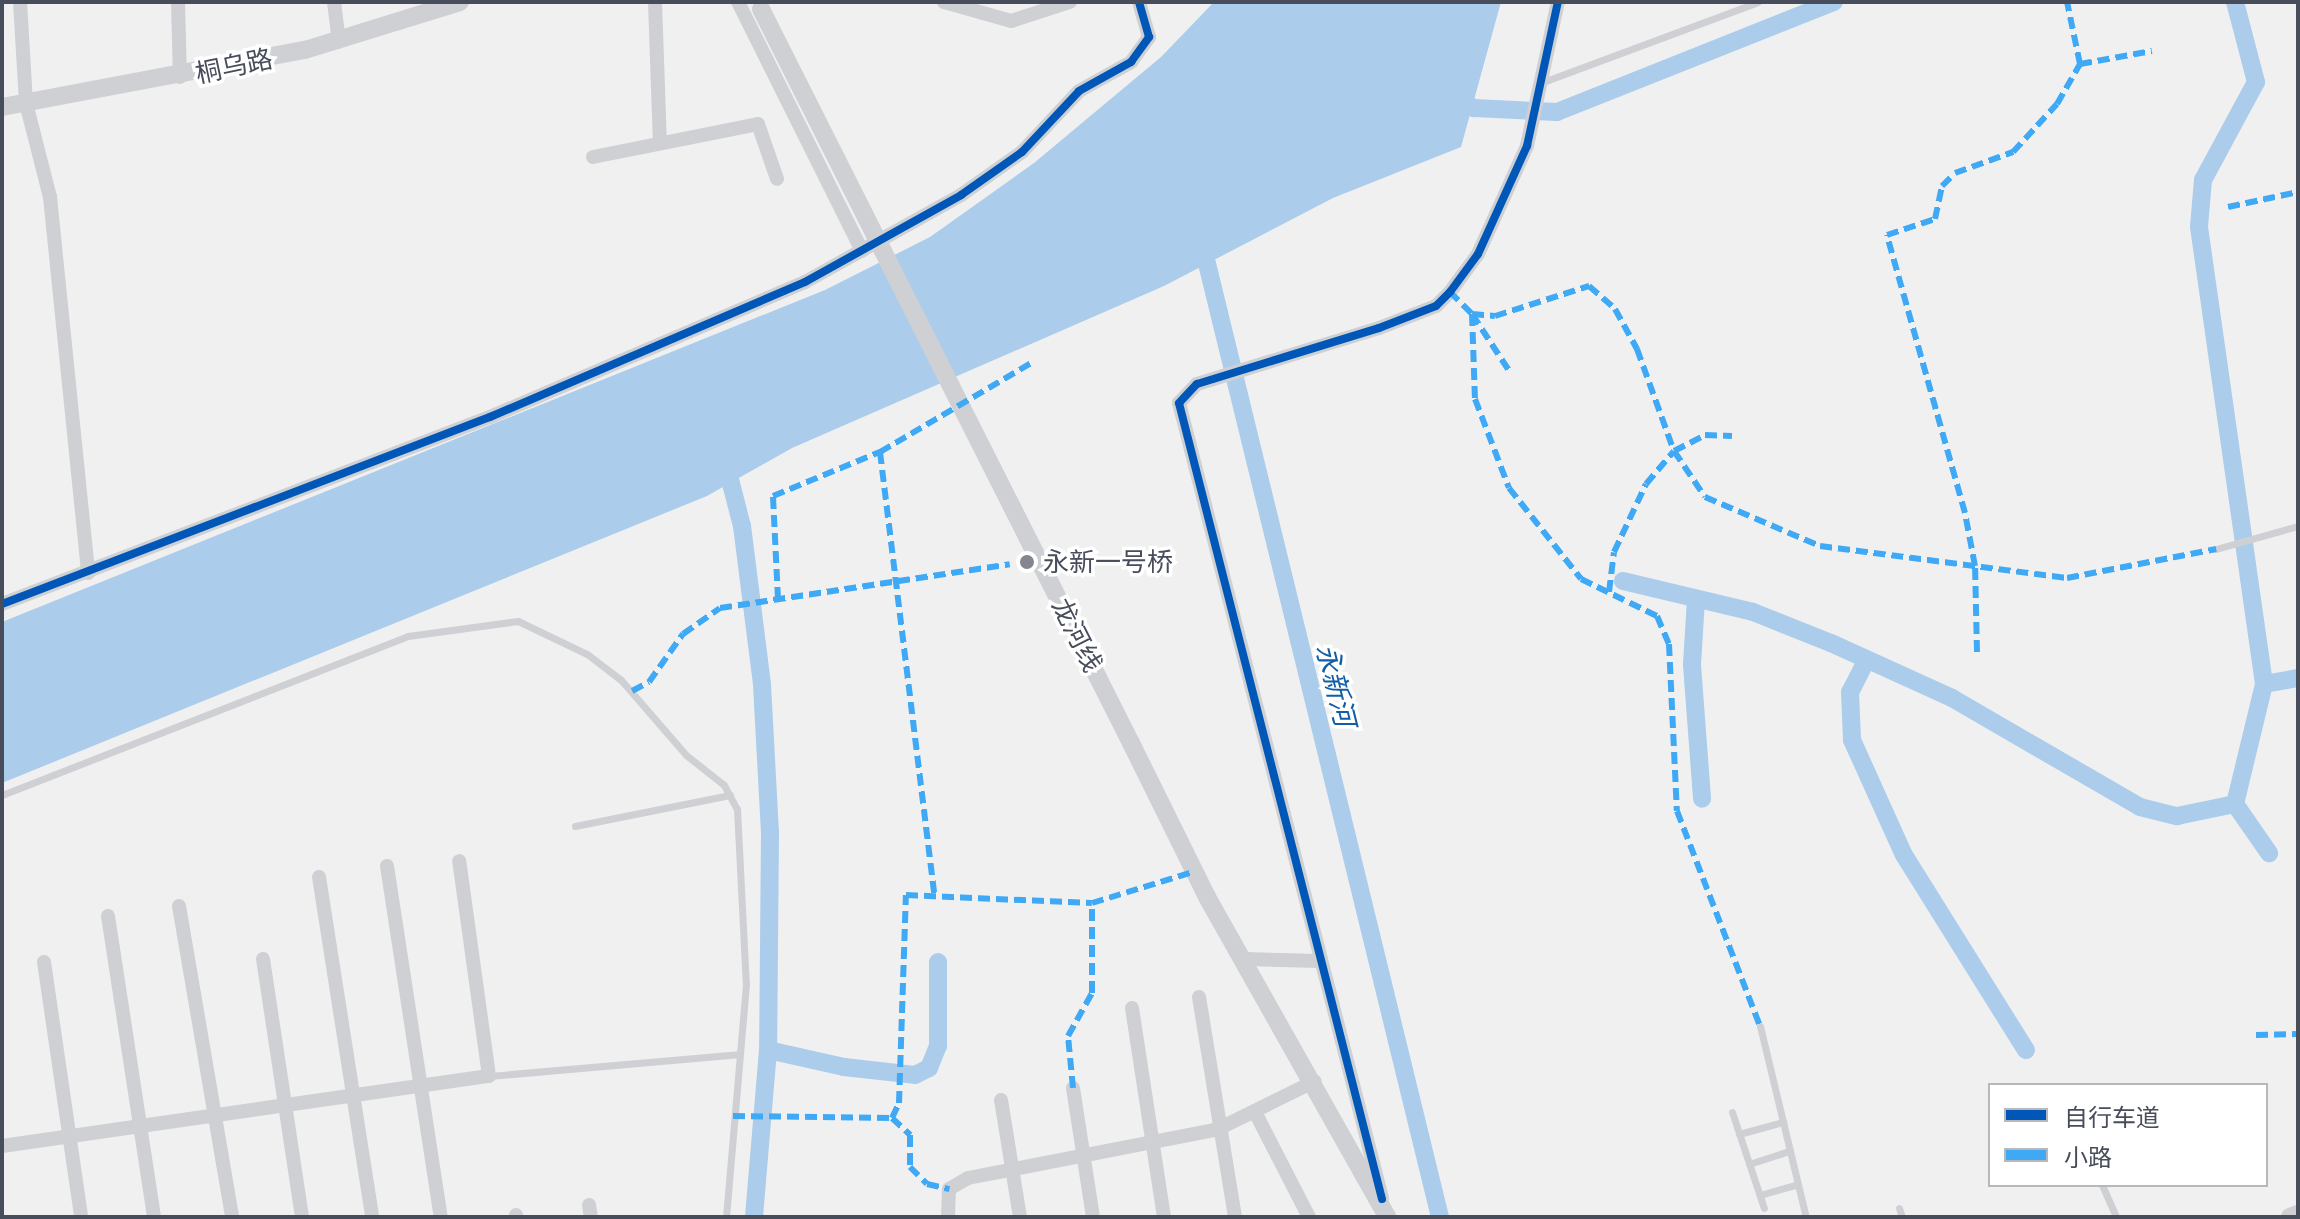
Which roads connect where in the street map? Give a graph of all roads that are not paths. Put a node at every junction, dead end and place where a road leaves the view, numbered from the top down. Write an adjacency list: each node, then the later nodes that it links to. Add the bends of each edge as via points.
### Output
1 (20, 2): 18 (street)
2 (178, 2): 16 (street)
3 (334, 2): 15 (street)
4 (406, 2): 14 (street)
5 (460, 2): 14 (street, 桐乌路)
6 (655, 2): 20 (street)
7 (738, 2): 23 (street)
8 (947, 2): 9 (street, via 1011,21)
9 (1070, 2)
10 (1139, 2): 23 (street, via 1149,37 1131,62 1079,91 1022,152 961,195)
11 (1558, 2): 17 (street)
12 (1758, 2): 17 (lane)
13 (760, 6): 37 (street, 龙河线, bridge)
14 (409, 21): 15 (street, 桐乌路)
15 (339, 42): 16 (street, 桐乌路)
16 (180, 77): 18 (street, 桐乌路)
17 (1536, 88): 38 (street, via 1530,134 1478,254 1436,306 1197,384 1179,403 1180,424)
18 (26, 103): 19 (street, 桐乌路); 26 (street, via 50,197)
19 (2, 107)
20 (660, 142): 21 (street); 22 (street, via 758,124)
21 (593, 157)
22 (777, 179)
23 (862, 251): 26 (street, via 763,301 520,404)
24 (2298, 526): 25 (lane)
25 (2216, 549)
26 (88, 573): 27 (street)
27 (2, 604)
28 (2, 795): 29 (lane, via 408,636 518,621 621,680)
29 (730, 795): 30 (lane); 43 (lane, via 739,822 746,910)
30 (575, 826)
31 (459, 861): 44 (street)
32 (387, 866): 46 (street)
33 (319, 877): 48 (street)
34 (179, 906): 53 (street)
35 (108, 916): 55 (street)
36 (263, 959): 50 (street)
37 (1244, 959): 38 (street); 45 (street, 龙河线)
38 (1320, 961): 68 (street)
39 (44, 962): 58 (street)
40 (1199, 997): 56 (street)
41 (1132, 1008): 60 (street)
42 (1760, 1026): 54 (lane)
43 (738, 1054): 44 (lane); 78 (lane)
44 (489, 1076): 46 (street)
45 (1315, 1081): 52 (street); 68 (street, 龙河线)
46 (419, 1086): 48 (street); 77 (street)
47 (1073, 1088): 62 (street)
48 (352, 1095): 50 (street); 76 (street)
49 (1001, 1100): 64 (street)
50 (285, 1105): 53 (street); 75 (street)
51 (1732, 1112): 57 (lane)
52 (1256, 1114): 56 (street); 84 (street)
53 (214, 1115): 55 (street); 74 (street)
54 (1783, 1122): 57 (lane); 61 (lane)
55 (140, 1126): 58 (street); 73 (street)
56 (1220, 1129): 60 (street); 83 (street)
57 (1739, 1134): 63 (lane)
58 (69, 1136): 59 (street); 72 (street)
59 (2, 1146)
60 (1153, 1146): 62 (street); 82 (street)
61 (1787, 1152): 63 (lane); 65 (lane)
62 (1084, 1159): 64 (street); 81 (street)
63 (1749, 1164): 67 (lane)
64 (1012, 1169): 79 (street, via 949,1189); 80 (street)
65 (1796, 1185): 67 (lane); 85 (lane)
66 (2103, 1187): 87 (lane)
67 (1760, 1195): 69 (lane)
68 (1384, 1208)
69 (1764, 1208)
70 (1899, 1208): 86 (lane)
71 (2298, 1214): 88 (street)
72 (81, 1217)
73 (154, 1217)
74 (232, 1217)
75 (302, 1217)
76 (372, 1217)
77 (441, 1217)
78 (726, 1217)
79 (948, 1217)
80 (1020, 1217)
81 (1093, 1217)
82 (1164, 1217)
83 (1235, 1217)
84 (1309, 1217)
85 (1806, 1217)
86 (1902, 1217)
87 (2116, 1217)
88 (2290, 1217)

